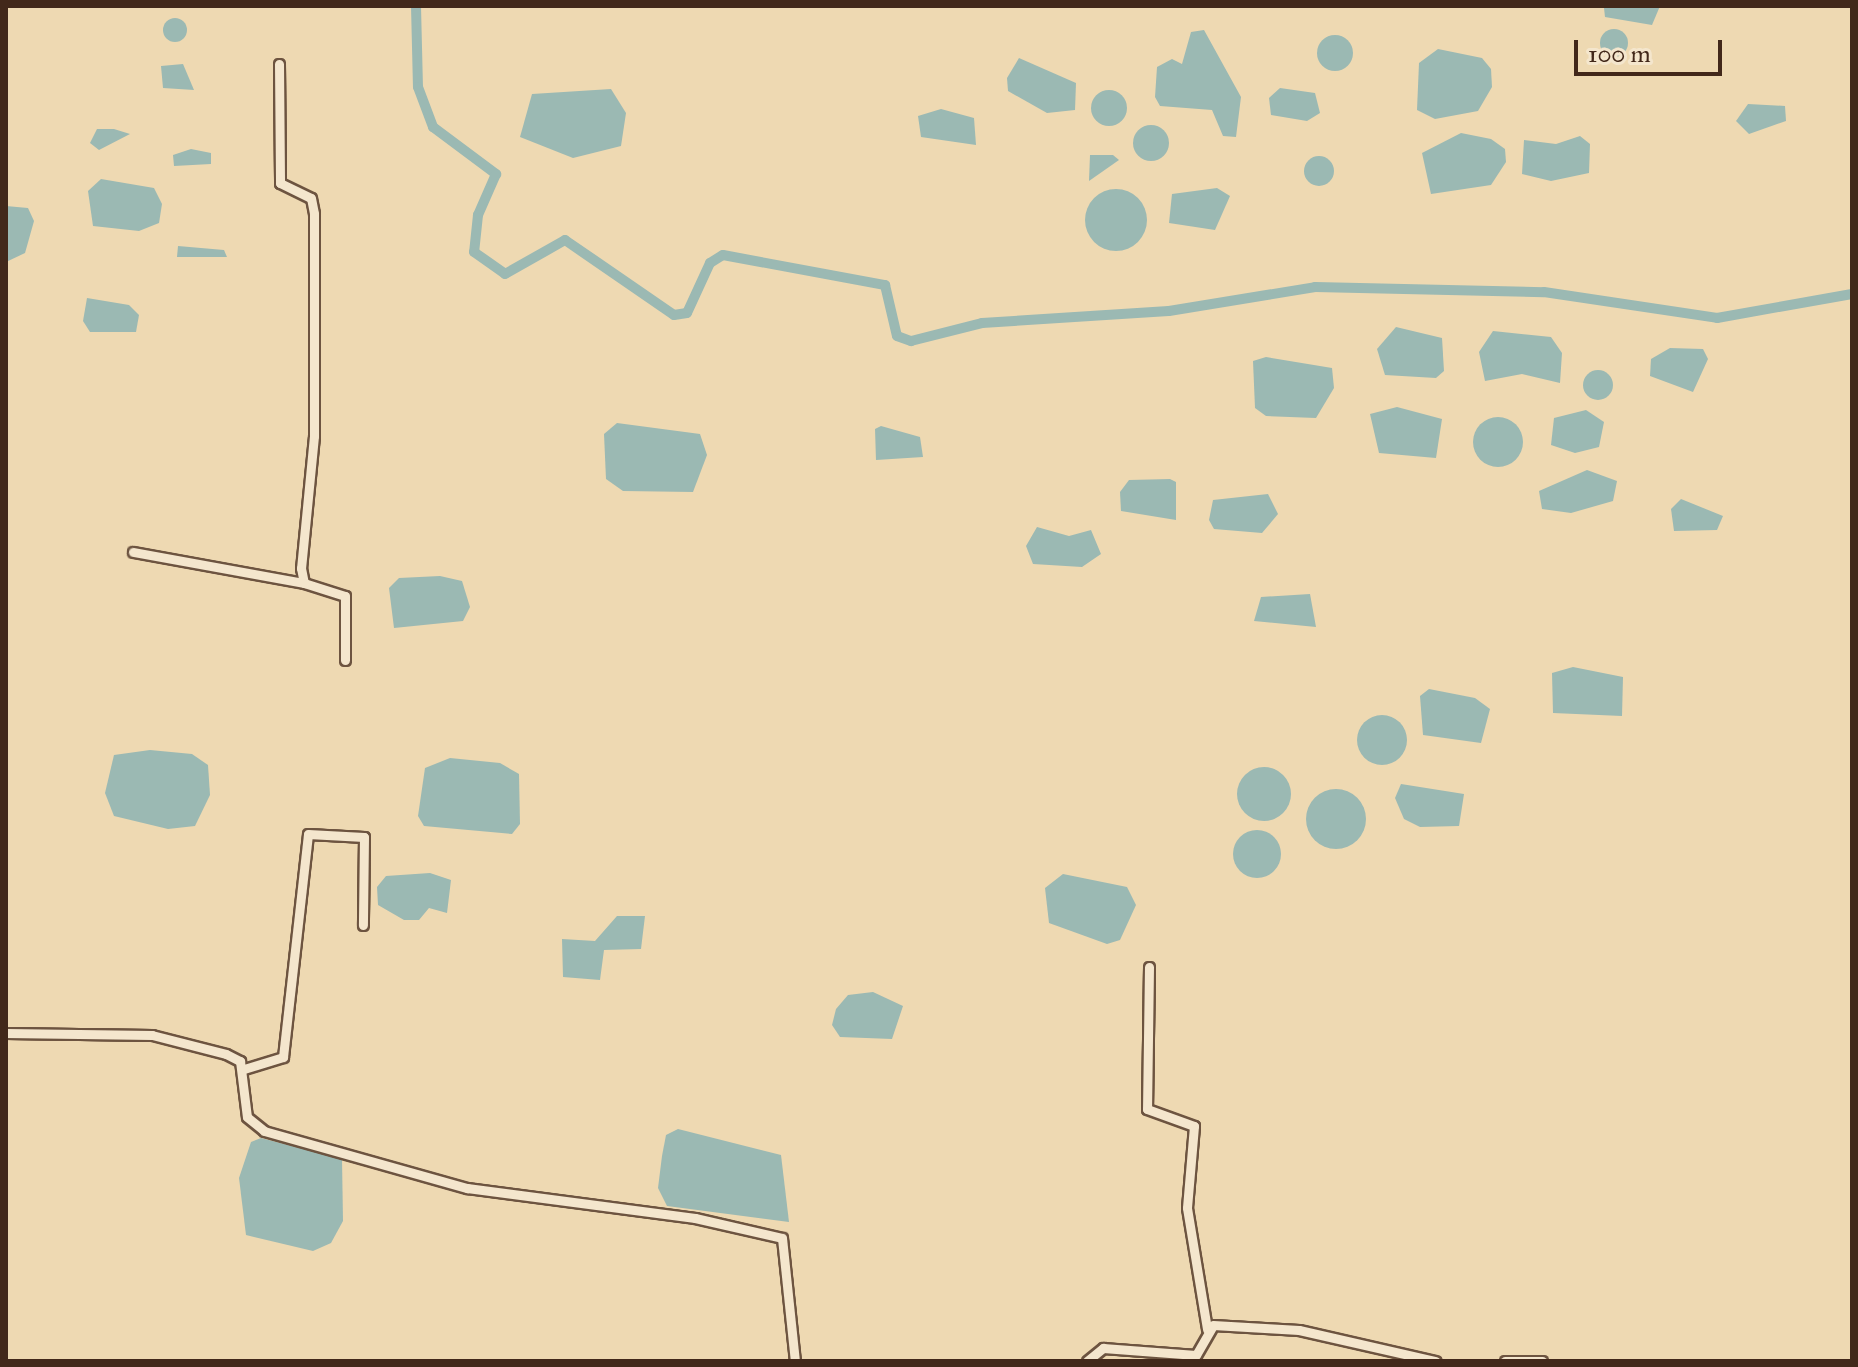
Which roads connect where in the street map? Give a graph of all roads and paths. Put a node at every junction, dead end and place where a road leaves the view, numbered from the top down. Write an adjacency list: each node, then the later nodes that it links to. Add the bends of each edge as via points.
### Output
1 (279, 64): 3 (street, via 280,183 311,198 314,214 314,436)
2 (133, 552): 3 (street)
3 (304, 583): 4 (street, via 345,596)
4 (345, 660)
5 (363, 925): 8 (street, via 364,837 308,834 283,1057)
6 (1149, 967): 9 (street, via 1147,1109 1194,1126 1187,1208)
7 (6, 1033): 8 (street, via 74,1028 152,1035 226,1054)
8 (244, 1069): 10 (street, via 247,1117 264,1131 467,1188 695,1218 782,1238)
9 (1207, 1329): 11 (street, via 1196,1355 1103,1348); 12 (street, via 1299,1330)
10 (795, 1361)
11 (1087, 1361)
12 (1436, 1361)
13 (1505, 1361): 14 (street)
14 (1542, 1361)

